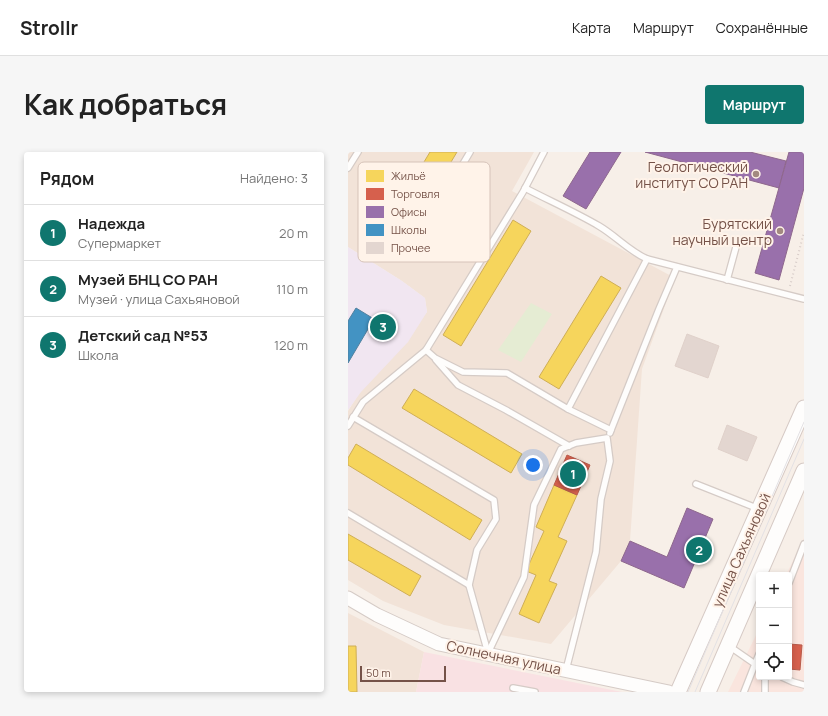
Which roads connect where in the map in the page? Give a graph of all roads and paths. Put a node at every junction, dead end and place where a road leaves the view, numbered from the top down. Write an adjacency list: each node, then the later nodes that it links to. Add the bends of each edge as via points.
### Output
1 (358, 152): 5 (lane)
2 (470, 152): 4 (lane)
3 (544, 152): 6 (lane)
4 (464, 162)
5 (348, 168)
6 (525, 188): 8 (lane); 10 (lane, via 600,226 634,253)
7 (804, 232): 14 (path)
8 (490, 246)
9 (736, 248): 13 (lane)
10 (647, 259): 12 (lane); 19 (lane)
11 (480, 262): 16 (lane)
12 (677, 267): 13 (lane); 22 (lane)
13 (727, 280): 14 (lane)
14 (788, 295): 15 (lane)
15 (804, 300)
16 (426, 350): 17 (lane); 20 (lane, via 362,402)
17 (435, 358): 19 (lane, via 463,372 507,373); 24 (lane, via 458,385)
18 (804, 408): 27 (main road, улица Сахьяновой)
19 (568, 409): 22 (lane)
20 (353, 417): 21 (lane); 31 (lane, via 494,500 496,519 477,550)
21 (348, 426)
22 (611, 430): 23 (lane)
23 (607, 438): 24 (lane); 37 (lane, via 610,461 602,499 596,552)
24 (569, 446): 34 (lane, via 561,449 534,506 524,577)
25 (804, 471): 33 (main road, улица Сахьяновой, via 753,593)
26 (696, 484): 27 (lane)
27 (759, 509): 44 (main road, улица Сахьяновой)
28 (348, 513): 31 (lane)
29 (804, 544): 30 (lane)
30 (792, 575)
31 (469, 585): 34 (lane)
32 (348, 598): 34 (street, Солнечная улица, via 377,615 439,644)
33 (728, 645): 35 (lane); 45 (main road, улица Сахьяновой)
34 (488, 654): 37 (street, Солнечная улица)
35 (756, 664)
36 (756, 667): 46 (lane)
37 (566, 670): 43 (street, Солнечная улица)
38 (766, 680): 47 (lane)
39 (789, 680): 40 (lane)
40 (804, 685)
41 (513, 688): 42 (lane)
42 (534, 692)
43 (669, 692)
44 (678, 692)
45 (708, 692)
46 (744, 692)
47 (765, 692)

